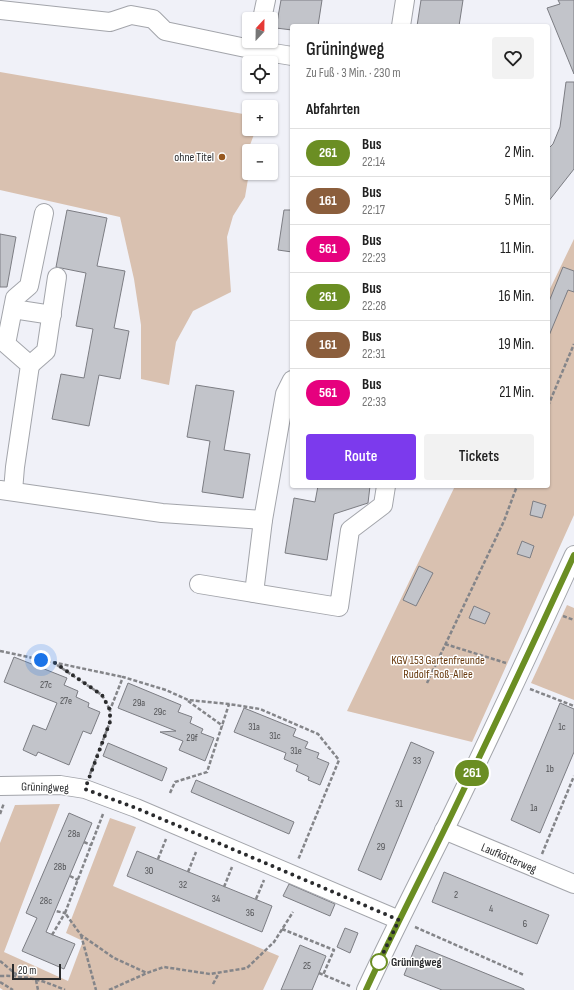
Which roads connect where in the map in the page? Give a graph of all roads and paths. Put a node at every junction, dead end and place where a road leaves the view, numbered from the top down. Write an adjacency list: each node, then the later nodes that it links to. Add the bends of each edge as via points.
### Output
1 (266, 0): 5 (street)
2 (405, 0): 6 (street)
3 (22, 6): 4 (street); 7 (street, via 110,22 131,15 152,19 164,31)
4 (0, 10)
5 (263, 12)
6 (401, 24)
7 (242, 43)
8 (266, 48): 9 (street)
9 (290, 55)
10 (44, 213): 12 (street, via 29,286 15,298)
11 (57, 277): 13 (street)
12 (12, 309): 13 (street); 15 (street, via 6,344)
13 (52, 315): 15 (street, via 46,351)
14 (574, 344): 17 (path)
15 (30, 365): 20 (street, via 15,467)
16 (290, 384): 21 (street, via 285,394)
17 (550, 401)
18 (386, 488): 24 (street, via 383,505 350,530 339,607)
19 (516, 488): 25 (path, via 504,520)
20 (6, 490): 21 (street, via 162,513)
21 (263, 520): 24 (street)
22 (574, 555): 28 (street)
23 (200, 584): 24 (street)
24 (254, 593)
25 (445, 644): 28 (path); 30 (path)
26 (0, 651): 27 (path)
27 (55, 663): 29 (path); 34 (path, via 102,695)
28 (518, 675): 33 (path); 42 (street)
29 (123, 677): 31 (path, via 166,690); 34 (path)
30 (427, 683)
31 (188, 700): 32 (path); 35 (path)
32 (229, 704): 35 (path); 50 (path, via 260,709 318,734 339,760)
33 (574, 706)
34 (110, 710): 38 (path, via 110,722)
35 (223, 726): 39 (path, via 207,772 175,782)
36 (574, 776): 48 (path)
37 (0, 786): 38 (street, Grüningweg, via 60,785)
38 (85, 789): 40 (street, Grüningweg)
39 (170, 793)
40 (109, 798): 41 (street, Grüningweg); 45 (path)
41 (172, 823): 43 (street, Grüningweg); 47 (path)
42 (444, 830): 48 (street, Laufkötterweg); 58 (street)
43 (203, 836): 46 (street, Grüningweg); 49 (path)
44 (84, 842): 45 (path)
45 (91, 845): 52 (path)
46 (238, 852): 50 (street, Grüningweg); 54 (path)
47 (158, 859)
48 (536, 869): 53 (street, Laufkötterweg)
49 (188, 872)
50 (292, 875): 58 (street, Grüningweg)
51 (70, 876): 52 (path)
52 (78, 880): 57 (path)
53 (574, 884)
54 (224, 887)
55 (55, 911): 57 (path)
56 (294, 912): 59 (path)
57 (65, 913): 60 (path); 61 (path)
58 (399, 920): 68 (path); 73 (street)
59 (282, 929): 64 (path, via 274,942 247,968); 67 (path, via 334,950)
60 (52, 935)
61 (81, 935): 63 (path, via 114,958); 77 (path)
62 (0, 961): 66 (path)
63 (147, 973): 64 (path, via 164,967); 78 (path)
64 (219, 973): 72 (path)
65 (319, 973): 67 (path)
66 (17, 975): 69 (path); 70 (path)
67 (324, 975): 73 (path)
68 (524, 975)
69 (0, 976)
70 (36, 980): 75 (path); 76 (path)
71 (0, 982): 74 (path)
72 (213, 984)
73 (359, 989)
74 (13, 990)
75 (38, 990)
76 (65, 990)
77 (96, 990)
78 (110, 990)

